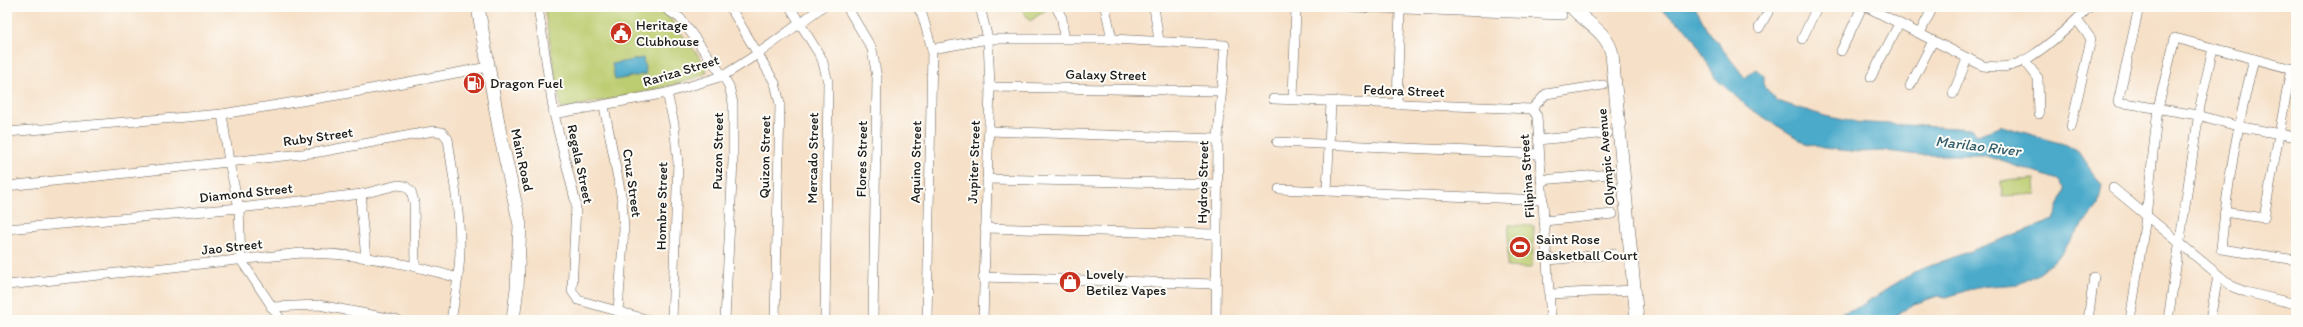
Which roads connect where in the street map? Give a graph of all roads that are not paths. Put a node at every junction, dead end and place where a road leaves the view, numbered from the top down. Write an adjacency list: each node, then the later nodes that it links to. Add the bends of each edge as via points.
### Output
1 (478, 7): 47 (street, Main Road)
2 (538, 7): 65 (street, Regala Street)
3 (663, 7): 49 (street, Puzon Street, via 680,18)
4 (730, 7): 43 (street, Quizon Street)
5 (790, 7): 30 (street, Mercado Street)
6 (822, 7): 30 (street, Rariza Street)
7 (846, 7): 126 (street, Flores Street, via 872,49 877,78)
8 (917, 7): 41 (street, Aquino Street, via 922,14)
9 (980, 7): 35 (street, Jupiter Street)
10 (1056, 7): 34 (street, via 1062,18)
11 (1105, 7): 36 (street)
12 (1154, 7): 39 (street)
13 (1296, 7): 58 (street)
14 (1352, 7): 22 (street)
15 (1771, 7): 32 (street)
16 (1817, 7): 37 (street)
17 (1862, 7): 42 (street)
18 (1867, 7): 28 (street)
19 (1933, 7): 33 (street)
20 (2089, 7): 29 (street)
21 (2139, 7): 62 (street, via 2118,102)
22 (1389, 8): 24 (street)
23 (1429, 9): 24 (street); 25 (street)
24 (1400, 10): 60 (street)
25 (1469, 10): 26 (street)
26 (1511, 10): 27 (street)
27 (1567, 11): 112 (street, Olympic Avenue, via 1602,34 1610,46)
28 (1885, 11): 31 (street)
29 (2076, 20): 46 (street); 69 (street, via 2091,39)
30 (801, 22): 43 (street, Rariza Street); 125 (street, Mercado Street, via 822,59 828,82)
31 (1899, 24): 33 (street); 50 (street)
32 (1759, 28)
33 (1920, 33): 38 (street)
34 (1064, 38): 35 (street); 36 (street)
35 (988, 39): 41 (street); 52 (street, Jupiter Street)
36 (1112, 39): 39 (street)
37 (1802, 39)
38 (1933, 40): 44 (street); 53 (street)
39 (1158, 41): 54 (street, Hydros Street, via 1225,44)
40 (2213, 48): 45 (street); 62 (street, via 2175,38); 67 (street)
41 (932, 49): 127 (street, Aquino Street)
42 (1841, 51)
43 (759, 53): 49 (street, Rariza Street); 124 (street, Quizon Street, via 775,83 780,104)
44 (1967, 58): 46 (street, via 1983,66 2000,68); 56 (street)
45 (2254, 59): 48 (street); 68 (street)
46 (2025, 61): 66 (street, via 2038,78)
47 (488, 67): 64 (street); 120 (street, Main Road, via 520,225)
48 (2294, 69): 73 (street)
49 (723, 76): 55 (street, Rariza Street); 123 (street, Puzon Street, via 729,86 733,110 733,161)
50 (1871, 77)
51 (1603, 85): 63 (street, via 1546,94)
52 (990, 86): 54 (street, Galaxy Street); 71 (street, Jupiter Street)
53 (1910, 86)
54 (1221, 91): 75 (street, Hydros Street)
55 (667, 92): 61 (street, Rariza Street); 122 (street, Hombre Street, via 674,124 678,163)
56 (1952, 94)
57 (1274, 98): 58 (street, Fedora Street)
58 (1293, 99): 59 (street, Fedora Street)
59 (1331, 102): 60 (street, Fedora Street); 78 (street)
60 (1397, 104): 63 (street, Fedora Street)
61 (604, 106): 65 (street, Rariza Street); 116 (street, Cruz Street, via 622,200 624,229)
62 (2158, 108): 67 (street); 94 (street)
63 (1532, 109): 76 (street, Filipina Street, via 1537,116)
64 (222, 114): 70 (street); 80 (street)
65 (554, 114): 116 (street, Regala Street, via 576,204 572,291 578,300)
66 (2040, 114)
67 (2198, 115): 68 (street); 99 (street)
68 (2237, 126): 73 (street); 92 (street)
69 (2071, 128)
70 (7, 132)
71 (989, 132): 75 (street); 82 (street, Jupiter Street)
72 (1608, 133): 76 (street)
73 (2280, 134): 74 (street); 92 (street, via 2264,218)
74 (2296, 137)
75 (1218, 139): 84 (street, Hydros Street)
76 (1538, 140): 79 (street, Filipina Street)
77 (1277, 142): 78 (street)
78 (1330, 143): 79 (street); 88 (street)
79 (1539, 154): 83 (street, Filipina Street)
80 (229, 162): 85 (street, Ruby Street); 91 (street); 108 (street, Ruby Street, via 320,152 433,131 442,132 448,139 456,194 460,250)
81 (1610, 174): 83 (street)
82 (987, 179): 84 (street); 96 (street, Jupiter Street)
83 (1541, 180): 90 (street, Filipina Street)
84 (1217, 184): 98 (street, Hydros Street)
85 (7, 186)
86 (2113, 188): 94 (street)
87 (1279, 189): 88 (street)
88 (1327, 191): 90 (street)
89 (362, 194): 91 (street, Diamond Street); 101 (street); 105 (street, Diamond Street, via 398,185 405,186 411,191 414,202)
90 (1542, 200): 95 (street, Filipina Street)
91 (239, 208): 97 (street, Diamond Street); 102 (street)
92 (2224, 212): 104 (street, via 2221,249)
93 (1613, 214): 95 (street)
94 (2146, 217): 99 (street); 133 (street)
95 (1544, 221): 103 (street, Filipina Street)
96 (985, 228): 98 (street); 107 (street, Jupiter Street)
97 (7, 229)
98 (1216, 234): 110 (street, Hydros Street)
99 (2180, 243): 106 (street); 134 (street)
100 (1614, 254): 103 (street)
101 (366, 258): 102 (street, Jao Street, via 324,253); 105 (street, Jao Street)
102 (241, 260): 111 (street, Jao Street); 115 (street)
103 (1548, 260): 113 (street, Filipina Street)
104 (2296, 260)
105 (415, 265): 108 (street, Jao Street)
106 (2218, 276): 114 (street, via 2246,292); 135 (street)
107 (983, 277): 110 (street); 128 (street, Jupiter Street)
108 (458, 278): 119 (street, Ruby Street)
109 (2094, 278): 132 (street)
110 (1215, 284): 129 (street, Hydros Street)
111 (7, 285)
112 (1635, 290): 113 (street); 131 (street, Olympic Avenue)
113 (1550, 294): 130 (street, Filipina Street)
114 (2296, 304)
115 (271, 307): 117 (street); 118 (street, via 320,305)
116 (618, 311): 121 (street, Regala Street)
117 (281, 320)
118 (398, 320)
119 (451, 320)
120 (513, 320)
121 (649, 320)
122 (672, 320)
123 (724, 320)
124 (775, 320)
125 (825, 320)
126 (873, 320)
127 (927, 320)
128 (983, 320)
129 (1216, 320)
130 (1551, 320)
131 (1637, 320)
132 (2088, 320)
133 (2130, 320)
134 (2168, 320)
135 (2210, 320)

